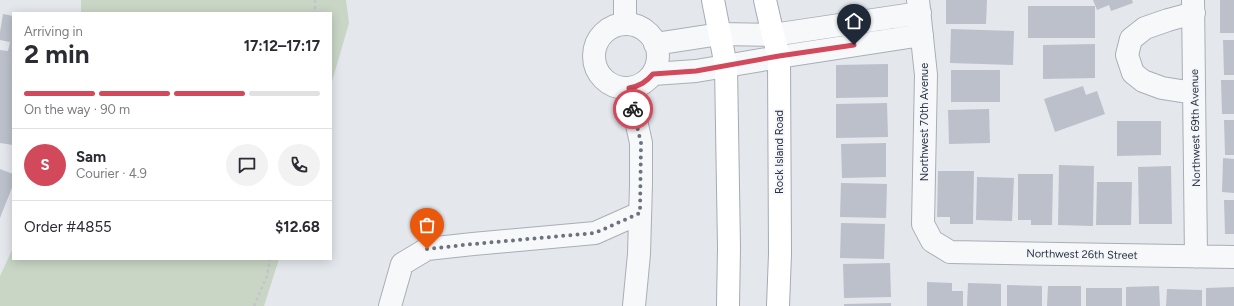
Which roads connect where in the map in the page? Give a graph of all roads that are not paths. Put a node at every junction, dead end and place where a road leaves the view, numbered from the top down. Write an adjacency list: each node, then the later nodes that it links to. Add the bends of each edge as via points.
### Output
1 (625, 0): 6 (street)
2 (713, 0): 7 (main road)
3 (765, 0): 8 (main road, Rock Island Road)
4 (1194, 6): 15 (street, Northwest 69th Avenue); 15 (street, via 1168,20 1145,28 1131,39 1127,55 1133,73 1143,81 1162,88)
5 (919, 7): 8 (street); 9 (street, Northwest 70th Avenue)
6 (625, 24): 10 (street, via 643,29); 14 (street, via 612,27 602,35 595,46 594,58 597,71 605,81 616,87)
7 (720, 34): 8 (street); 10 (street); 12 (main road)
8 (773, 35): 11 (main road, Rock Island Road)
9 (922, 35): 11 (street); 17 (street, Northwest 70th Avenue, via 926,75 923,224)
10 (656, 44): 13 (street, via 657,64)
11 (779, 56): 12 (street); 23 (main road, Rock Island Road)
12 (726, 66): 13 (street); 22 (main road)
13 (653, 74): 14 (street, via 647,81)
14 (629, 88): 16 (street, via 641,143)
15 (1194, 93): 18 (street, Northwest 69th Avenue)
16 (640, 213): 20 (street, via 595,233 427,249 402,264); 21 (street)
17 (932, 241): 18 (street, Northwest 26th Street, via 950,252)
18 (1196, 256): 19 (street, Northwest 26th Street)
19 (1234, 256)
20 (390, 306)
21 (634, 306)
22 (728, 306)
23 (778, 306)

